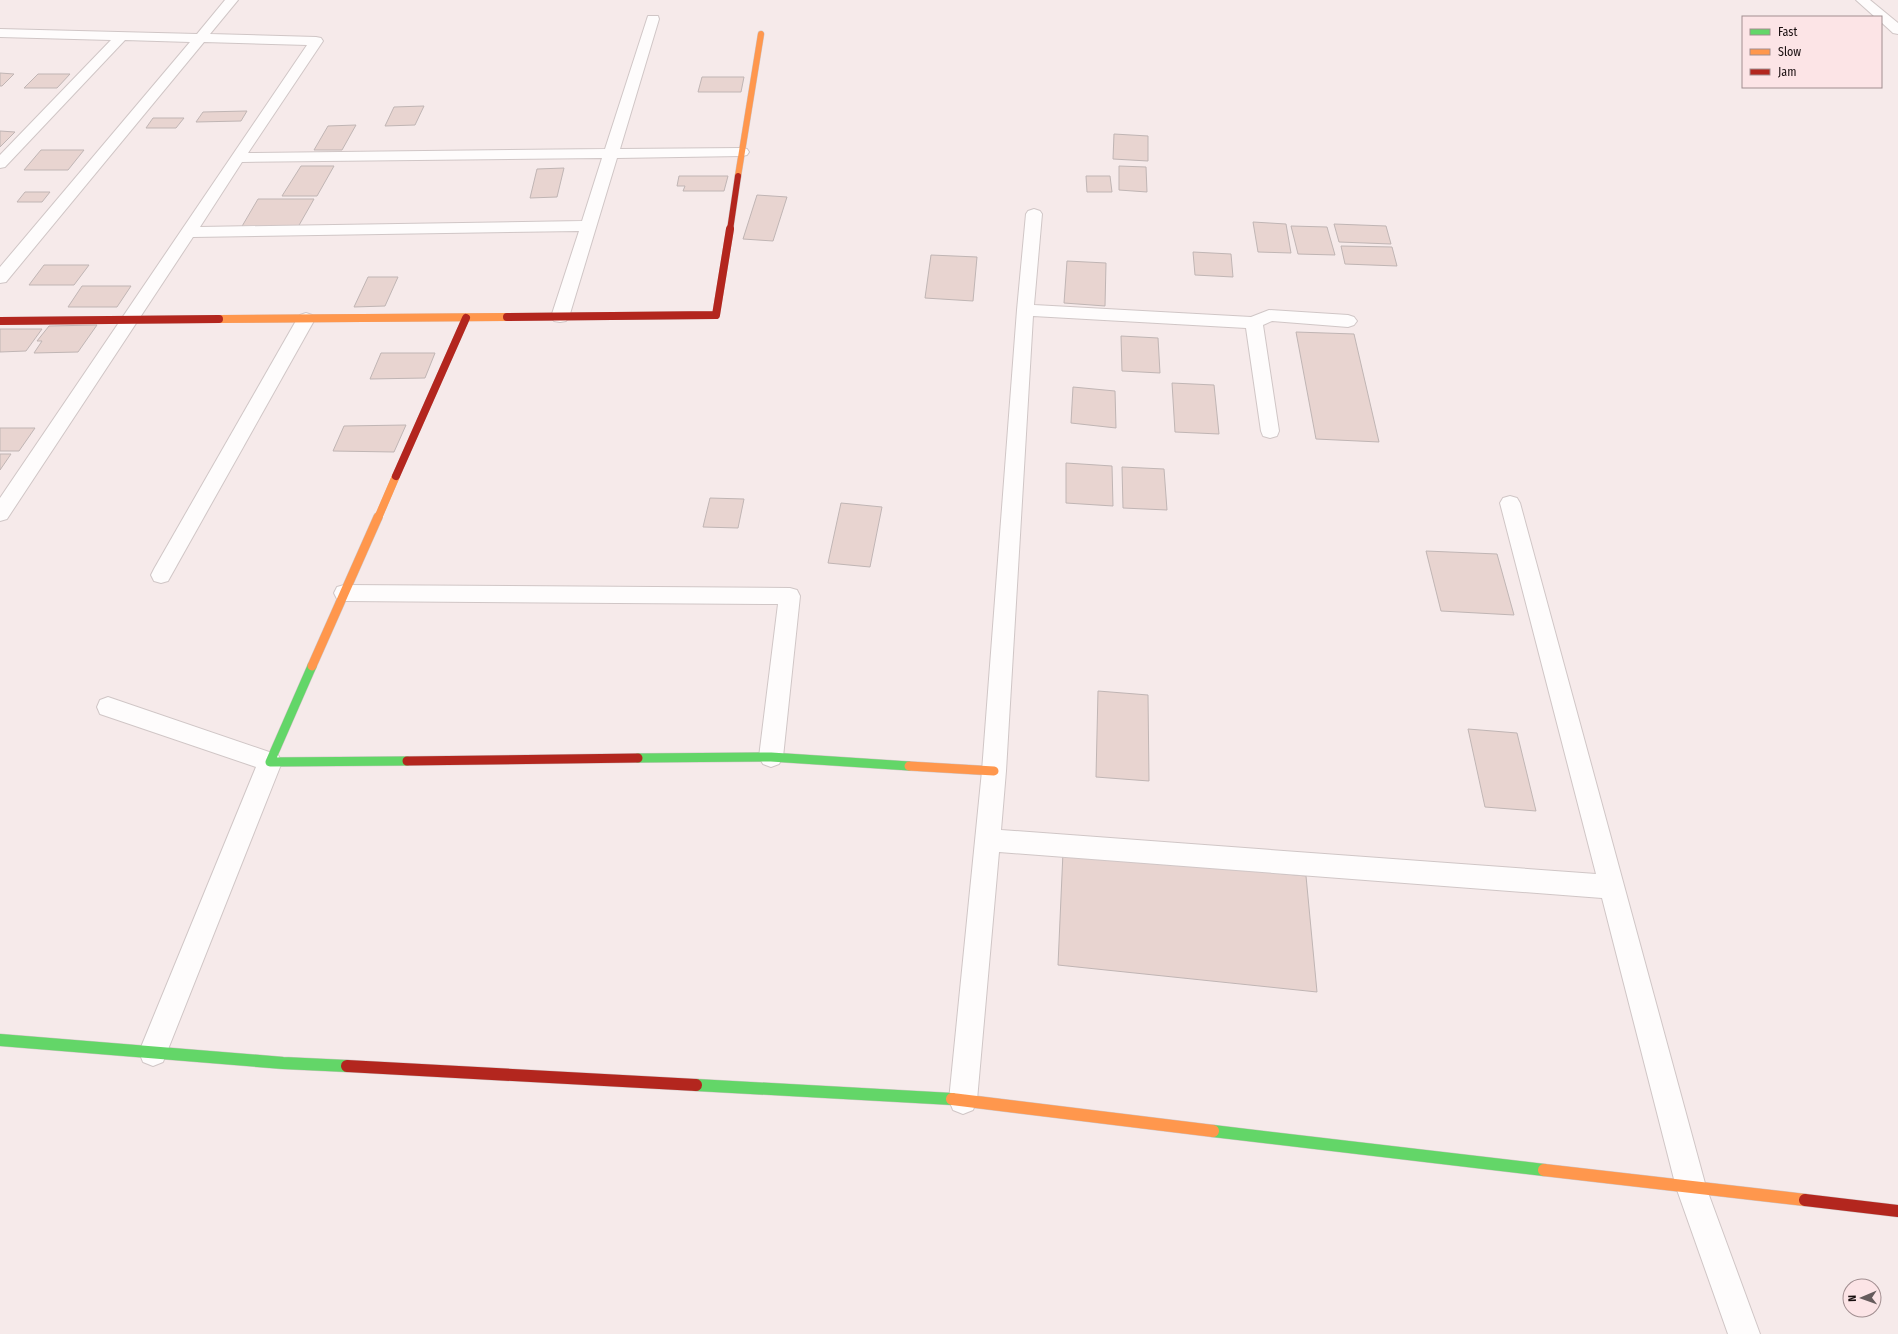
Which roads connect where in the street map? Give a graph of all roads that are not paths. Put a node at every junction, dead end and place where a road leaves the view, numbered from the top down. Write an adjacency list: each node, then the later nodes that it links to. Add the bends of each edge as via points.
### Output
1 (232, 0): 10 (street)
2 (1862, 0): 3 (street)
3 (1881, 16)
4 (1882, 17): 6 (street)
5 (653, 19): 12 (street)
6 (1898, 30)
7 (0, 33): 9 (street)
8 (761, 34): 11 (street)
9 (122, 36): 10 (street); 14 (street)
10 (199, 38): 13 (street, via 316,41); 18 (street)
11 (742, 152): 12 (street); 20 (street, via 716,315)
12 (611, 153): 13 (street); 16 (street)
13 (238, 158): 17 (street)
14 (0, 164)
15 (1034, 214): 19 (street)
16 (588, 226): 17 (street); 20 (street)
17 (189, 232): 23 (street)
18 (0, 278)
19 (1025, 310): 26 (street); 35 (street)
20 (560, 317): 21 (street)
21 (466, 318): 22 (street); 31 (street)
22 (306, 319): 23 (street); 30 (street)
23 (130, 320): 24 (street); 29 (street)
24 (0, 321)
25 (1348, 321): 26 (street, via 1269,315)
26 (1254, 323): 27 (street)
27 (1270, 431)
28 (1510, 503): 37 (street)
29 (0, 514)
30 (161, 575)
31 (344, 593): 33 (street, via 790,596); 34 (street)
32 (108, 708): 34 (street)
33 (771, 757): 34 (street); 35 (street)
34 (270, 762): 39 (street)
35 (994, 771): 36 (street)
36 (988, 840): 37 (street); 40 (street)
37 (1610, 887): 41 (street)
38 (0, 1040): 39 (street)
39 (153, 1052): 40 (street, via 283,1063)
40 (964, 1100): 41 (street, via 1062,1114)
41 (1691, 1186): 42 (street); 43 (street)
42 (1898, 1211)
43 (1744, 1334)

